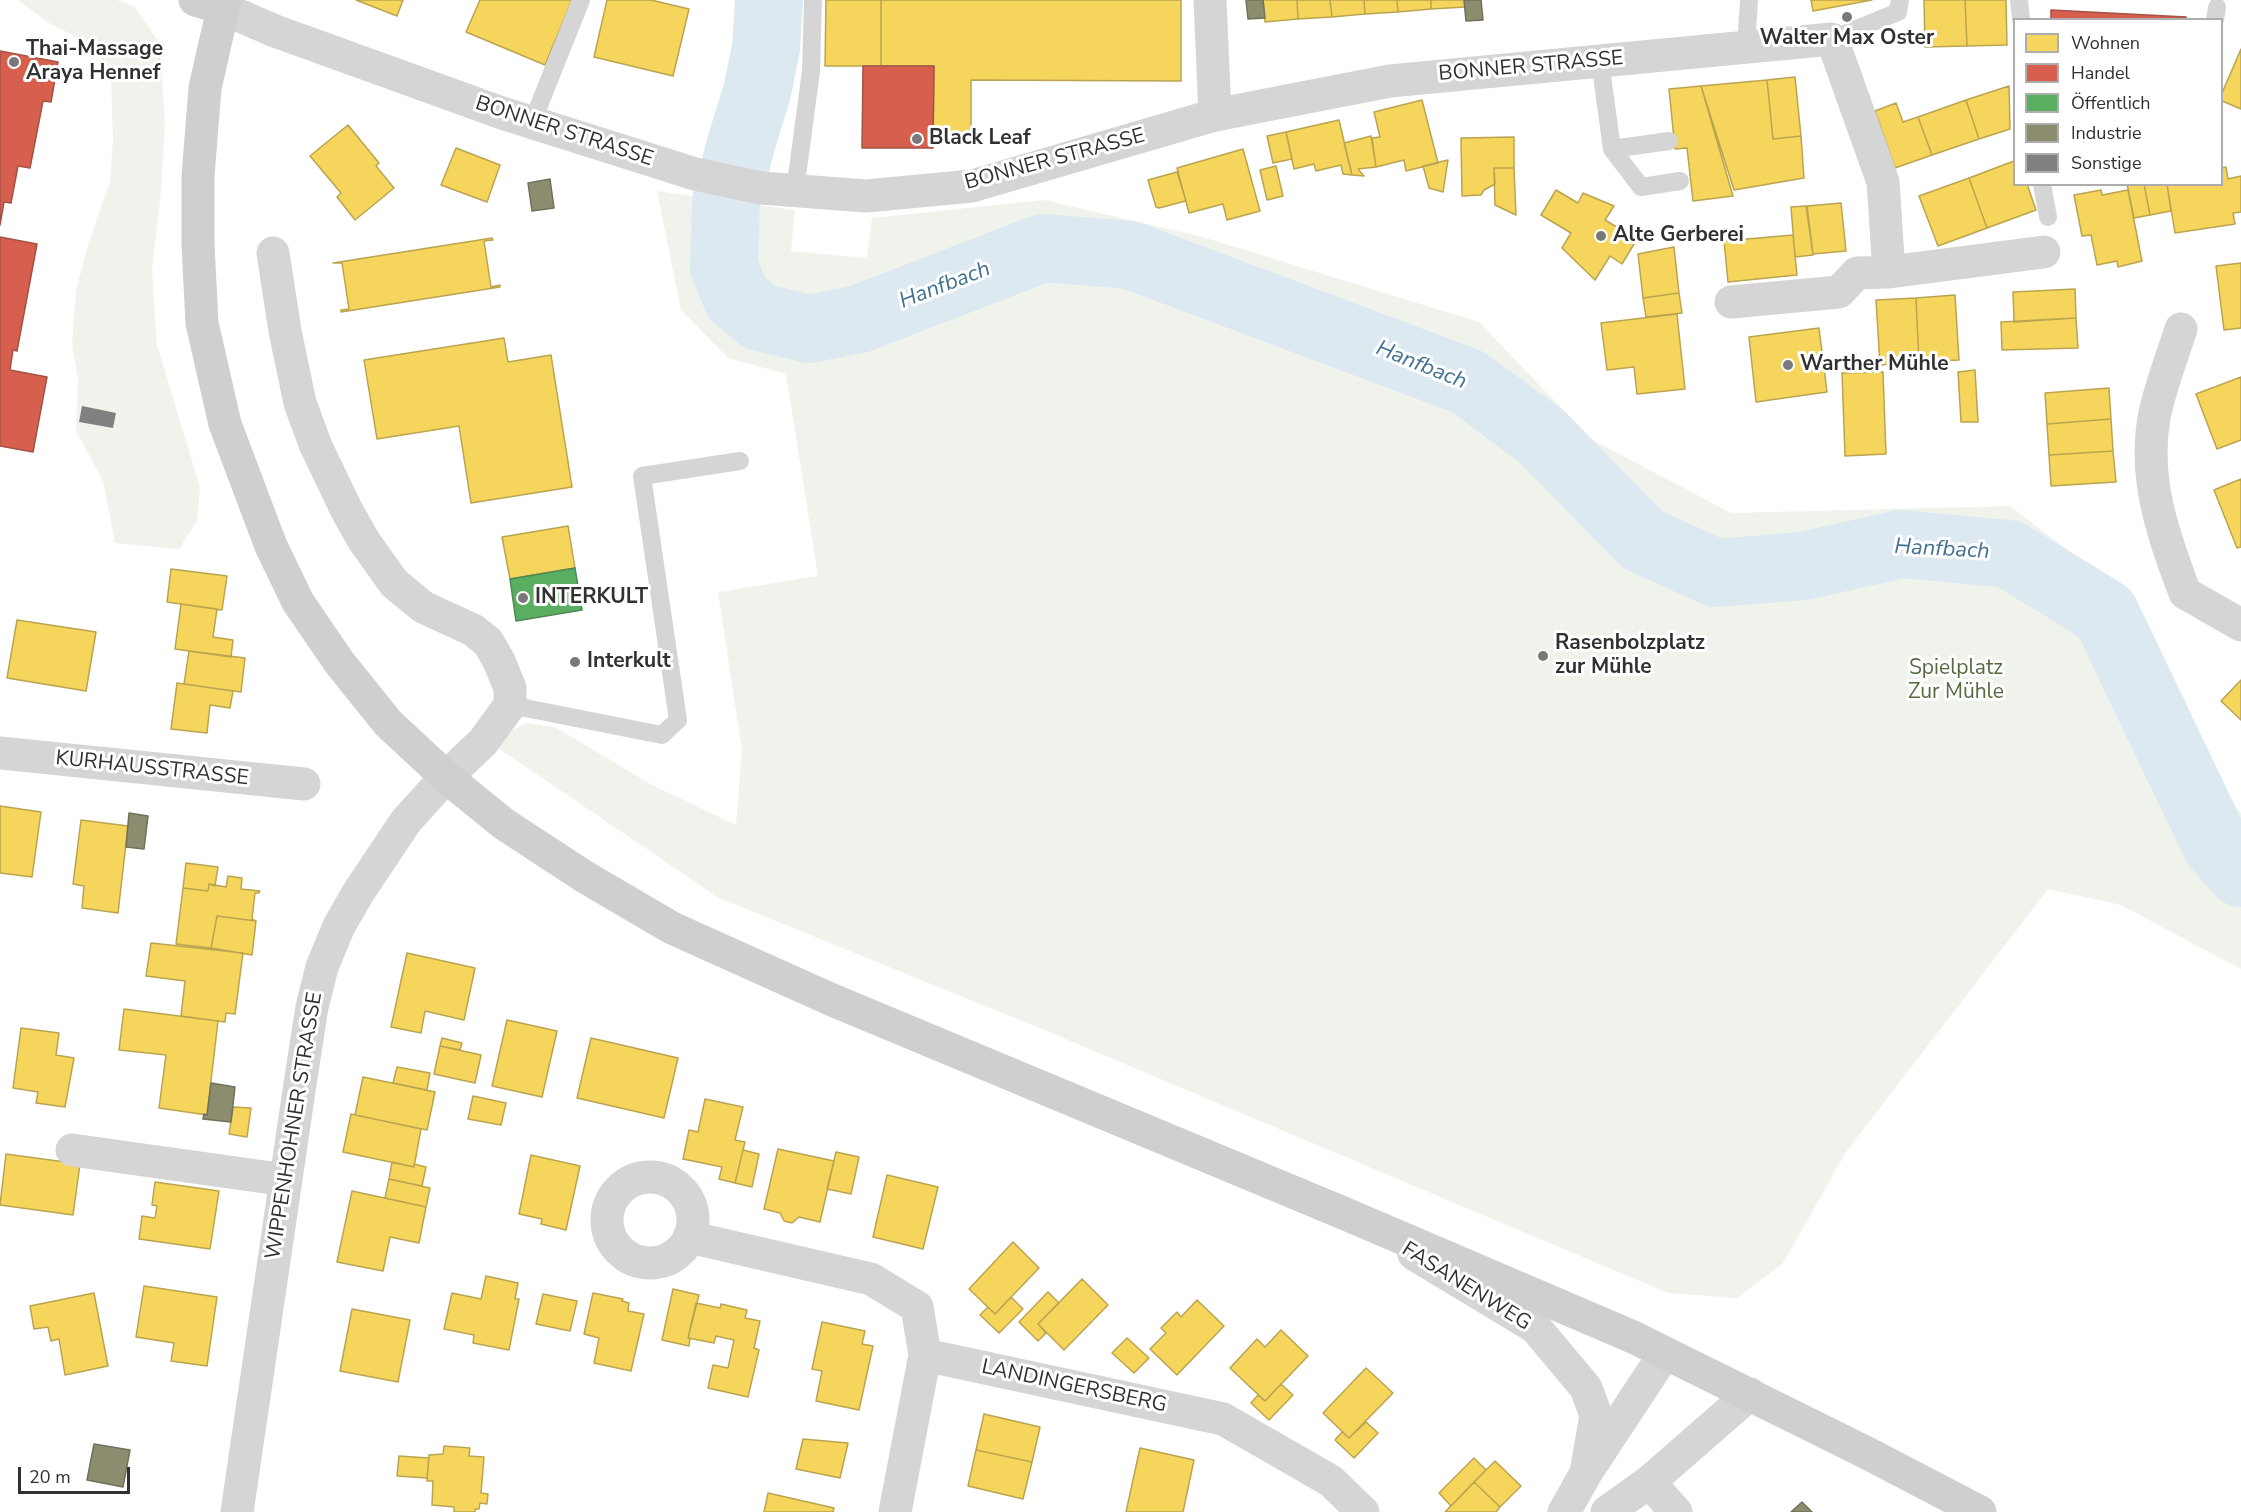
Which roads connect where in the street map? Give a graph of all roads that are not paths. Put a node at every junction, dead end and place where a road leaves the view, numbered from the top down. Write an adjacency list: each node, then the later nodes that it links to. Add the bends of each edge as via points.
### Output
1 (581, 0): 13 (lane)
2 (813, 0): 18 (lane, via 811,71)
3 (1210, 0): 12 (street)
4 (1749, 0): 10 (lane)
5 (1900, 0): 9 (lane, BONNER STRASSE, via 1898,12)
6 (2019, 0): 8 (lane)
7 (214, 3): 13 (street, BONNER STRASSE, via 275,31); 29 (main road, via 198,176 198,245 202,323 225,424 271,546 298,602 388,723)
8 (2020, 18)
9 (1832, 39): 10 (street, BONNER STRASSE); 22 (street, via 1883,182)
10 (1746, 47): 11 (street, BONNER STRASSE)
11 (1600, 61): 12 (street, BONNER STRASSE, via 1390,81); 15 (lane)
12 (1215, 115): 18 (street, BONNER STRASSE, via 972,186 866,196)
13 (532, 123): 18 (street, BONNER STRASSE, via 695,174)
14 (1669, 141): 15 (lane)
15 (1612, 149): 16 (lane, via 1641,187)
16 (1680, 181)
17 (2042, 186): 19 (lane)
18 (795, 191)
19 (2048, 217)
20 (2044, 252): 22 (street)
21 (273, 253): 27 (street, via 300,403 347,511 363,541 394,583 423,607 473,630 488,642 510,688)
22 (1889, 272): 23 (street, via 1857,273 1839,292)
23 (1731, 302)
24 (2181, 329): 26 (street, via 2155,414 2150,474 2157,509 2184,593)
25 (740, 461): 27 (lane, via 642,476 678,720 662,735)
26 (2241, 625)
27 (510, 705): 29 (street, WIPPENHOHNER STRASSE, via 483,742)
28 (0, 753): 30 (street, KURHAUSSTRASSE)
29 (446, 777): 32 (street, WIPPENHOHNER STRASSE, via 406,821 358,892 322,967 312,1007); 33 (main road, via 504,824 585,878 672,928 830,999)
30 (304, 784)
31 (72, 1150): 32 (street)
32 (286, 1180): 40 (street, WIPPENHOHNER STRASSE)
33 (1348, 1215): 35 (main road); 38 (street, FASANENWEG, via 1535,1327 1586,1388 1596,1415)
34 (689, 1237): 36 (street, via 871,1279 917,1307)
35 (1665, 1353): 37 (main road); 38 (street, FASANENWEG)
36 (925, 1354): 41 (street); 42 (street, LANDINGERSBERG, via 1223,1419 1331,1481)
37 (1750, 1394): 39 (street); 46 (main road)
38 (1586, 1473): 43 (street, FASANENWEG)
39 (1649, 1482): 44 (street); 45 (street)
40 (237, 1512)
41 (895, 1512)
42 (1363, 1512)
43 (1564, 1512)
44 (1607, 1512)
45 (1676, 1512)
46 (1980, 1512)

